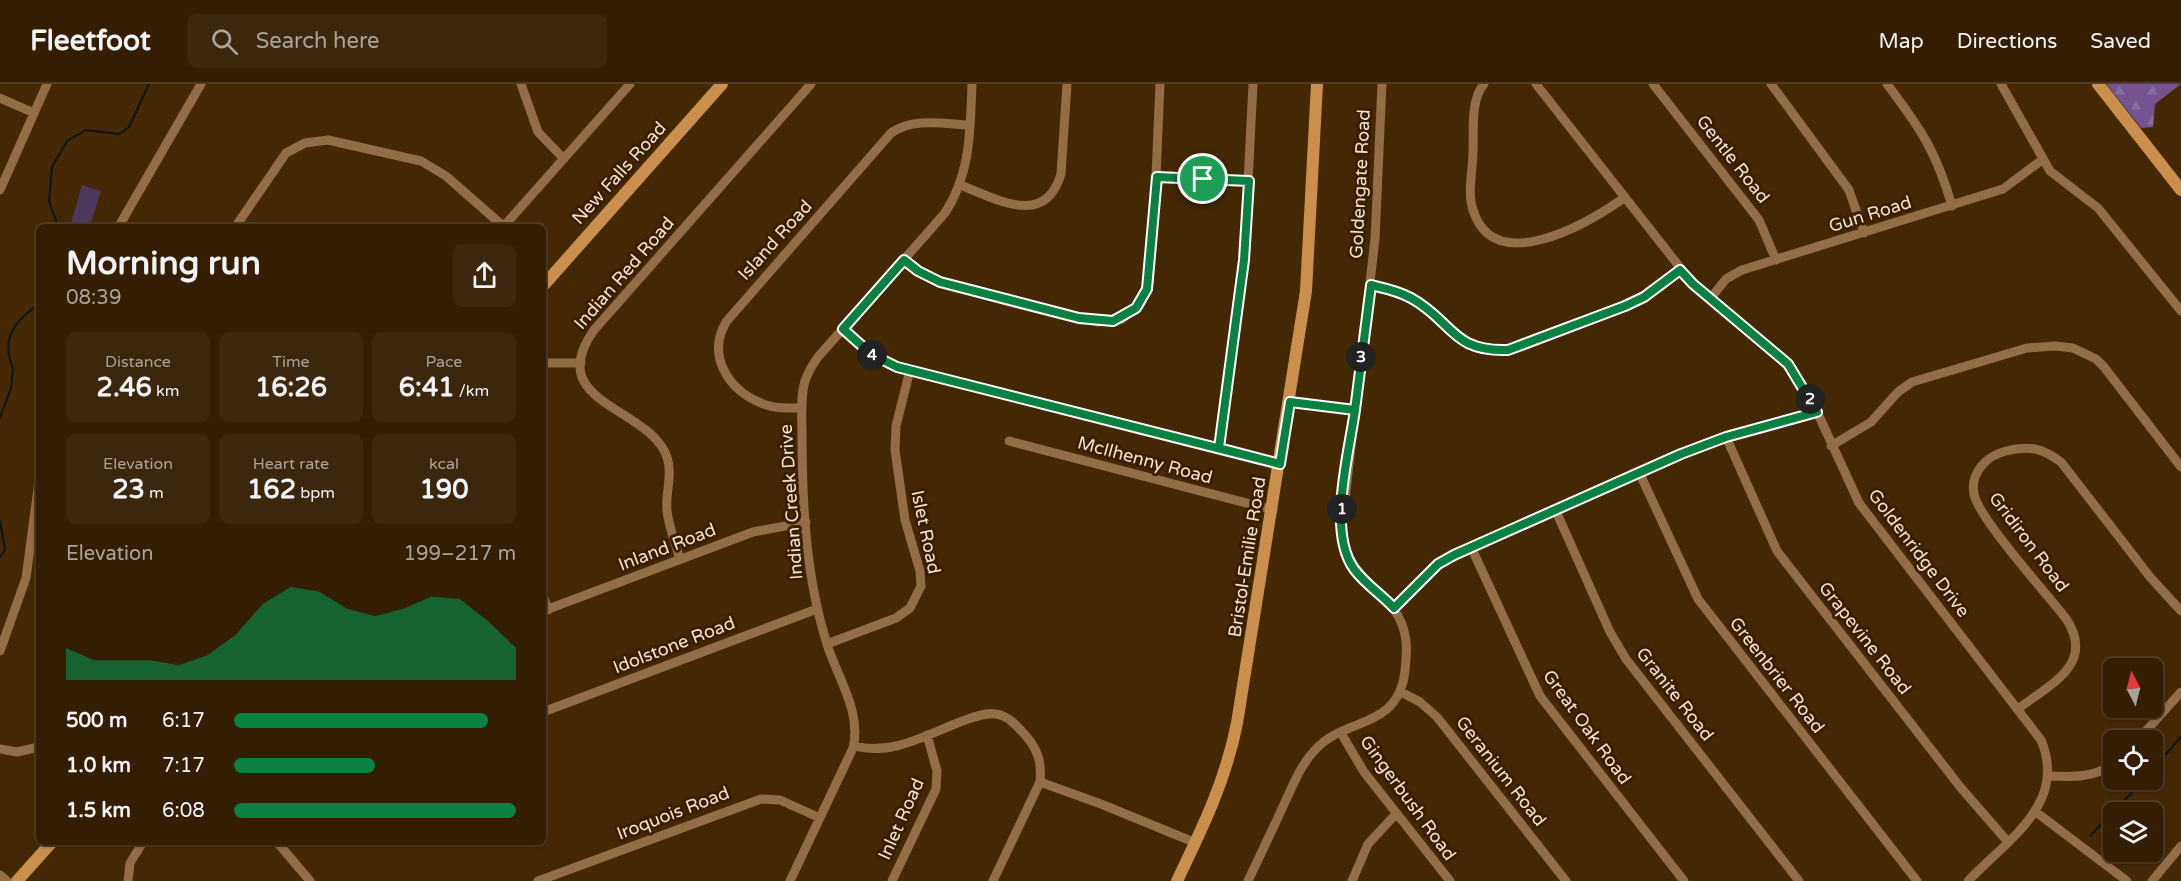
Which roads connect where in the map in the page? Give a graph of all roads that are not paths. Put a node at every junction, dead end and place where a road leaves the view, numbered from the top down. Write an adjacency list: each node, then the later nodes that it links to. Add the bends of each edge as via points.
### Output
1 (47, 84): 21 (street)
2 (201, 84): 32 (street)
3 (521, 84): 23 (street, via 538,132)
4 (630, 84): 23 (street)
5 (722, 84): 40 (street, New Falls Road)
6 (811, 84): 46 (street, Indian Red Road, via 594,330 583,347)
7 (972, 84): 22 (street, Indian Creek Drive)
8 (1067, 84): 27 (street, via 1061,174 1048,196 1035,204 1020,206)
9 (1160, 84): 25 (street)
10 (1253, 84): 26 (street)
11 (1317, 84): 48 (street, Bristol-Emilie Road, via 1309,258)
12 (1382, 84): 41 (street, Goldengate Road)
13 (1484, 84): 30 (street, via 1476,101 1471,195 1477,220 1490,238 1524,244 1595,218)
14 (1536, 84): 30 (street, Goldenridge Drive)
15 (1653, 84): 38 (street, Gentle Road, via 1759,220)
16 (1771, 84): 36 (street, via 1849,190)
17 (1887, 84): 31 (street, via 1930,143)
18 (2001, 84): 24 (street)
19 (2098, 84): 29 (street)
20 (0, 98): 21 (street)
21 (34, 113): 28 (street)
22 (970, 125): 27 (street, Indian Creek Drive, via 969,156); 49 (street, Island Road, via 918,123 891,134 726,322 717,344 720,366 728,378 760,403)
23 (564, 159): 35 (street)
24 (2042, 160): 31 (street, Gun Road, via 2011,186); 43 (street, via 2098,208)
25 (1157, 177): 26 (street); 37 (street, via 1147,289 1136,308 1113,321 1079,318 940,282)
26 (1249, 181): 55 (street, via 1244,260)
27 (960, 185): 37 (street, Indian Creek Drive, via 945,213)
28 (0, 190)
29 (2181, 190)
30 (1624, 198): 39 (street, Goldenridge Drive)
31 (1952, 206): 36 (street, Gun Road)
32 (120, 224)
33 (237, 224): 34 (street, via 286,153 305,143 327,140 421,161 446,176)
34 (501, 224)
35 (505, 224)
36 (1864, 233): 38 (street, Gun Road)
37 (904, 260): 44 (street, Indian Creek Drive)
38 (1776, 260): 42 (street, Gun Road, via 1733,274)
39 (1680, 270): 41 (street, via 1625,306 1508,350 1471,346 1409,296); 42 (street, Goldenridge Drive)
40 (546, 283)
41 (1371, 285): 50 (street, Goldengate Road)
42 (1710, 299): 51 (street, Goldenridge Drive, via 1788,364)
43 (2181, 311)
44 (843, 329): 47 (street, via 871,354); 49 (street, Indian Creek Drive, via 815,362 806,380)
45 (546, 363): 46 (street)
46 (581, 363): 64 (street, via 585,381 597,399 649,430 661,444 669,467 668,519)
47 (910, 370): 55 (street); 69 (street, Islet Road, via 896,426 895,450 905,520 921,586 910,608 896,618)
48 (1290, 402): 50 (street); 56 (street, Bristol-Emilie Road)
49 (802, 408): 61 (street, Indian Creek Drive)
50 (1355, 410): 65 (street, Goldengate Road, via 1342,509 1342,542 1354,569)
51 (1817, 412): 52 (street); 54 (street, Goldenridge Drive)
52 (1726, 437): 58 (street); 87 (street, Grapevine Road, via 1777,551 1961,788)
53 (1009, 441): 60 (street, McIlhenny Road)
54 (1831, 446): 57 (street, via 1871,422 1912,382 2027,348 2066,346 2104,367); 73 (street, Goldenridge Drive, via 1858,503)
55 (1219, 448): 56 (street)
56 (1280, 464): 60 (street, Bristol-Emilie Road)
57 (2181, 467)
58 (1640, 471): 59 (street); 109 (street, Greenbrier Road, via 1698,599)
59 (1555, 509): 63 (street); 108 (street, Granite Road, via 1622,652)
60 (1272, 510): 88 (street, Bristol-Emilie Road, via 1232,751)
61 (806, 522): 64 (street, Inland Road, via 753,532); 66 (street, Indian Creek Drive)
62 (36, 532): 70 (street, via 26,578)
63 (1471, 547): 65 (street, via 1438,564); 107 (street, Great Oak Road, via 1540,696)
64 (680, 560): 67 (street, Inland Road)
65 (1394, 608): 71 (street, Goldengate Road, via 1407,646)
66 (818, 609): 69 (street, Indian Creek Drive); 74 (street, Idolstone Road)
67 (546, 610)
68 (2181, 611): 73 (street, Gridiron Road, via 2061,462 2030,447 1995,454 1982,464 1974,480 1975,499 2067,620 2077,648 2071,666)
69 (827, 644): 78 (street, Indian Creek Drive, via 853,715)
70 (0, 651)
71 (1401, 692): 76 (street, via 1385,712); 106 (street, Geranium Road, via 1437,717)
72 (2181, 692): 75 (street)
73 (2018, 709): 82 (street, Goldenridge Drive, via 2041,740)
74 (546, 711)
75 (2147, 730)
76 (1341, 733): 85 (street, Gingerbush Road); 103 (street, via 1321,744 1304,763)
77 (927, 735): 78 (street, via 891,748); 83 (street, via 984,715 1004,716 1015,723 1036,750); 100 (street, Inlet Road, via 938,771 936,789)
78 (854, 746): 86 (street, Indian Creek Drive)
79 (36, 748): 80 (street, via 17,752)
80 (0, 749)
81 (2103, 770): 82 (street, via 2079,777)
82 (2049, 776): 84 (street, Goldenridge Drive)
83 (1040, 782): 88 (street); 101 (street)
84 (2036, 812): 87 (street, Goldenridge Drive); 111 (street)
85 (1396, 814): 104 (street, via 1368,844); 105 (street, Gingerbush Road)
86 (820, 818): 98 (street, Iroquois Road, via 780,800 761,799); 99 (street, Indian Creek Drive)
87 (2008, 842): 110 (street, Goldenridge Drive)
88 (1196, 843): 102 (street, Bristol-Emilie Road)
89 (49, 845): 95 (street)
90 (141, 845): 96 (street, via 130,863)
91 (280, 845): 97 (street)
92 (2181, 846): 112 (street)
93 (0, 875): 94 (street)
94 (7, 881)
95 (17, 881)
96 (129, 881)
97 (310, 881)
98 (538, 881)
99 (790, 881)
100 (892, 881)
101 (993, 881)
102 (1177, 881)
103 (1248, 881)
104 (1352, 881)
105 (1450, 881)
106 (1566, 881)
107 (1684, 881)
108 (1799, 881)
109 (1917, 881)
110 (1968, 881)
111 (2127, 881)
112 (2152, 881)

